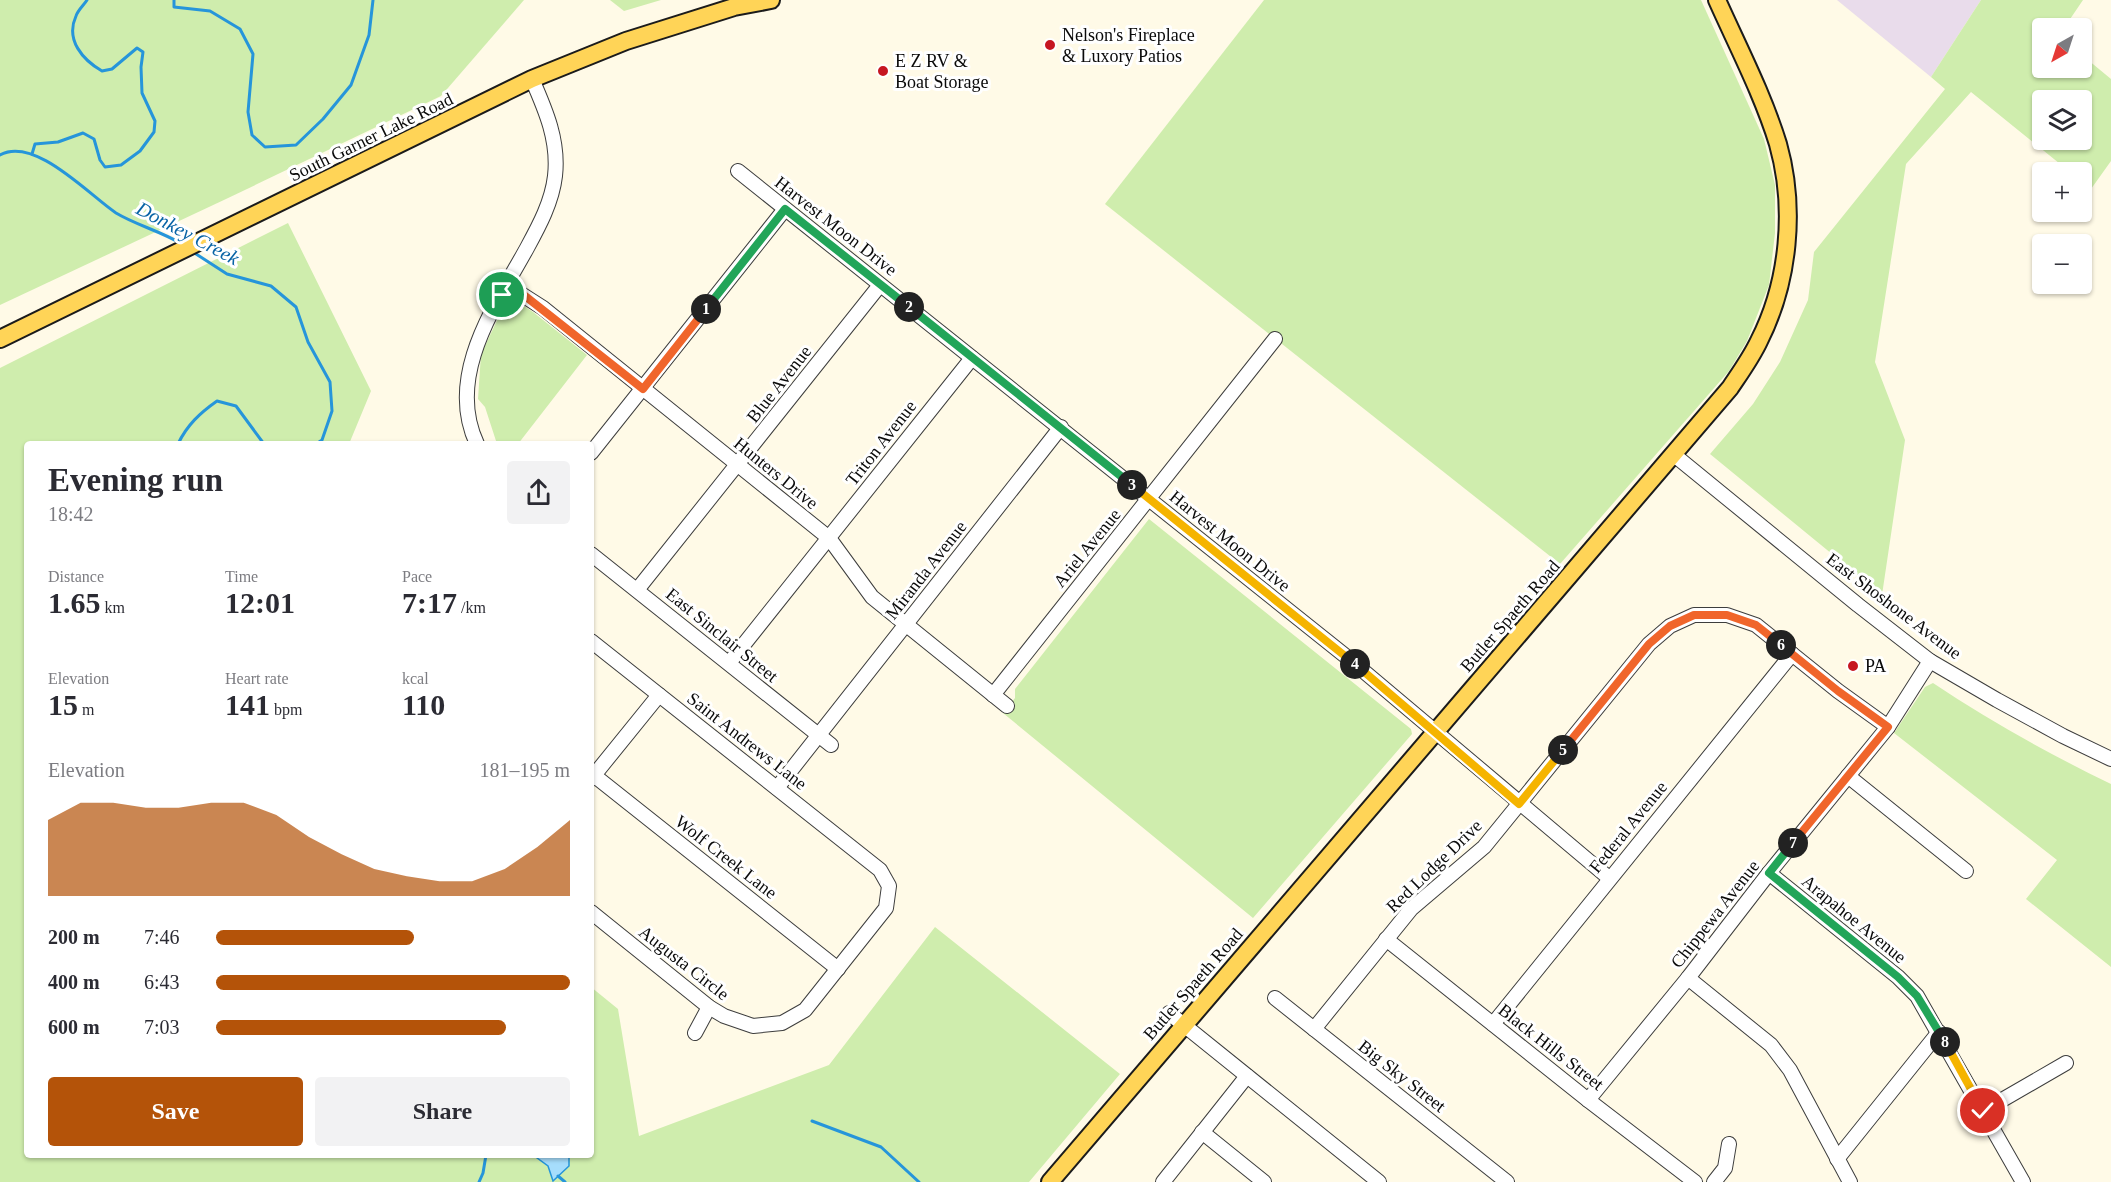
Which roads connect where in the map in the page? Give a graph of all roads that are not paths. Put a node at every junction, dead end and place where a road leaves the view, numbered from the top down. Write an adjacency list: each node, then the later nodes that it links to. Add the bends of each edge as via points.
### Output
1 (771, 0): 3 (main road, South Garner Lake Road, via 734,7 626,41)
2 (1717, 0): 15 (main road, Butler Spaeth Road, via 1778,145 1785,176 1787,238 1783,274 1760,340 1730,388)
3 (532, 79): 6 (street, via 552,127 555,177 544,216); 8 (main road, South Garner Lake Road)
4 (738, 171): 5 (street, Harvest Moon Drive)
5 (785, 209): 7 (street, Harvest Moon Drive); 11 (street)
6 (507, 285): 11 (street, Hunters Drive, via 543,308); 13 (street, via 475,350 466,382 467,416)
7 (880, 285): 10 (street, Harvest Moon Drive); 16 (street, Blue Avenue)
8 (0, 339)
9 (1275, 339): 17 (street, Ariel Avenue)
10 (972, 358): 12 (street, Harvest Moon Drive); 18 (street, Triton Avenue)
11 (643, 389): 14 (street); 16 (street, Hunters Drive)
12 (1060, 428): 17 (street, Harvest Moon Drive); 21 (street, Miranda Avenue)
13 (474, 441)
14 (594, 449)
15 (1673, 454): 24 (street, East Shoshone Avenue); 30 (main road, Butler Spaeth Road)
16 (738, 465): 18 (street, Hunters Drive); 20 (street, Blue Avenue)
17 (1149, 499): 27 (street, Ariel Avenue); 30 (street, Harvest Moon Drive)
18 (829, 538): 21 (street, Hunters Drive, via 872,597); 25 (street, Triton Avenue)
19 (594, 556): 20 (street, East Sinclair Street)
20 (637, 590): 25 (street, East Sinclair Street)
21 (907, 625): 27 (street, Hunters Drive); 31 (street, Miranda Avenue)
22 (594, 643): 26 (street, Saint Andrews Lane)
23 (1792, 654): 29 (street, Red Lodge Drive); 38 (street, Red Lodge Drive, via 1756,625 1727,615 1694,615 1670,626 1649,644); 42 (street, Federal Avenue)
24 (1930, 661): 29 (street, Chippewa Avenue); 33 (street, East Shoshone Avenue)
25 (729, 663): 31 (street, East Sinclair Street)
26 (659, 694): 34 (street); 37 (street, Saint Andrews Lane)
27 (993, 695): 28 (street, Hunters Drive)
28 (1007, 706)
29 (1888, 727): 35 (street, Chippewa Avenue)
30 (1435, 733): 38 (street, Harvest Moon Drive); 51 (main road, Butler Spaeth Road)
31 (818, 734): 32 (street, East Sinclair Street); 37 (street, Miranda Avenue)
32 (831, 745)
33 (2111, 759)
34 (594, 774)
35 (1848, 776): 40 (street); 41 (street, Chippewa Avenue)
36 (594, 778): 45 (street, Wolf Creek Lane)
37 (777, 788): 39 (street, Saint Andrews Lane)
38 (1519, 804): 42 (street, Harvest Moon Drive); 44 (street, Red Lodge Drive, via 1484,847 1411,909)
39 (880, 870): 45 (street, Augusta Circle, via 889,886 886,908)
40 (1966, 872)
41 (1769, 873): 46 (street, Chippewa Avenue); 53 (street, Arapahoe Avenue, via 1898,977 1917,996)
42 (1609, 878): 50 (street, Federal Avenue)
43 (594, 914): 48 (street, Augusta Circle)
44 (1386, 939): 50 (street, Black Hills Street); 52 (street, Red Lodge Drive)
45 (838, 969): 48 (street, Augusta Circle, via 805,1010 782,1023 753,1026 724,1017)
46 (1688, 978): 57 (street, Chippewa Avenue); 61 (street, via 1771,1046 1790,1070)
47 (1275, 998): 52 (street, Big Sky Street)
48 (709, 1007): 54 (street)
49 (1168, 1013): 51 (street)
50 (1493, 1024): 57 (street, Black Hills Street)
51 (1184, 1026): 56 (street); 62 (main road, Butler Spaeth Road)
52 (1314, 1029): 66 (street, Big Sky Street)
53 (1939, 1032): 58 (street, Arapahoe Avenue); 61 (street)
54 (695, 1033)
55 (2066, 1063): 58 (street)
56 (1247, 1076): 59 (street); 65 (street)
57 (1588, 1100): 67 (street, Black Hills Street)
58 (1983, 1111): 70 (street, Arapahoe Avenue)
59 (1202, 1132): 63 (street); 64 (street)
60 (1729, 1144): 68 (street, via 1725,1168)
61 (1837, 1159): 69 (street)
62 (1050, 1182)
63 (1162, 1182)
64 (1264, 1182)
65 (1379, 1182)
66 (1507, 1182)
67 (1695, 1182)
68 (1714, 1182)
69 (1850, 1182)
70 (2023, 1182)

